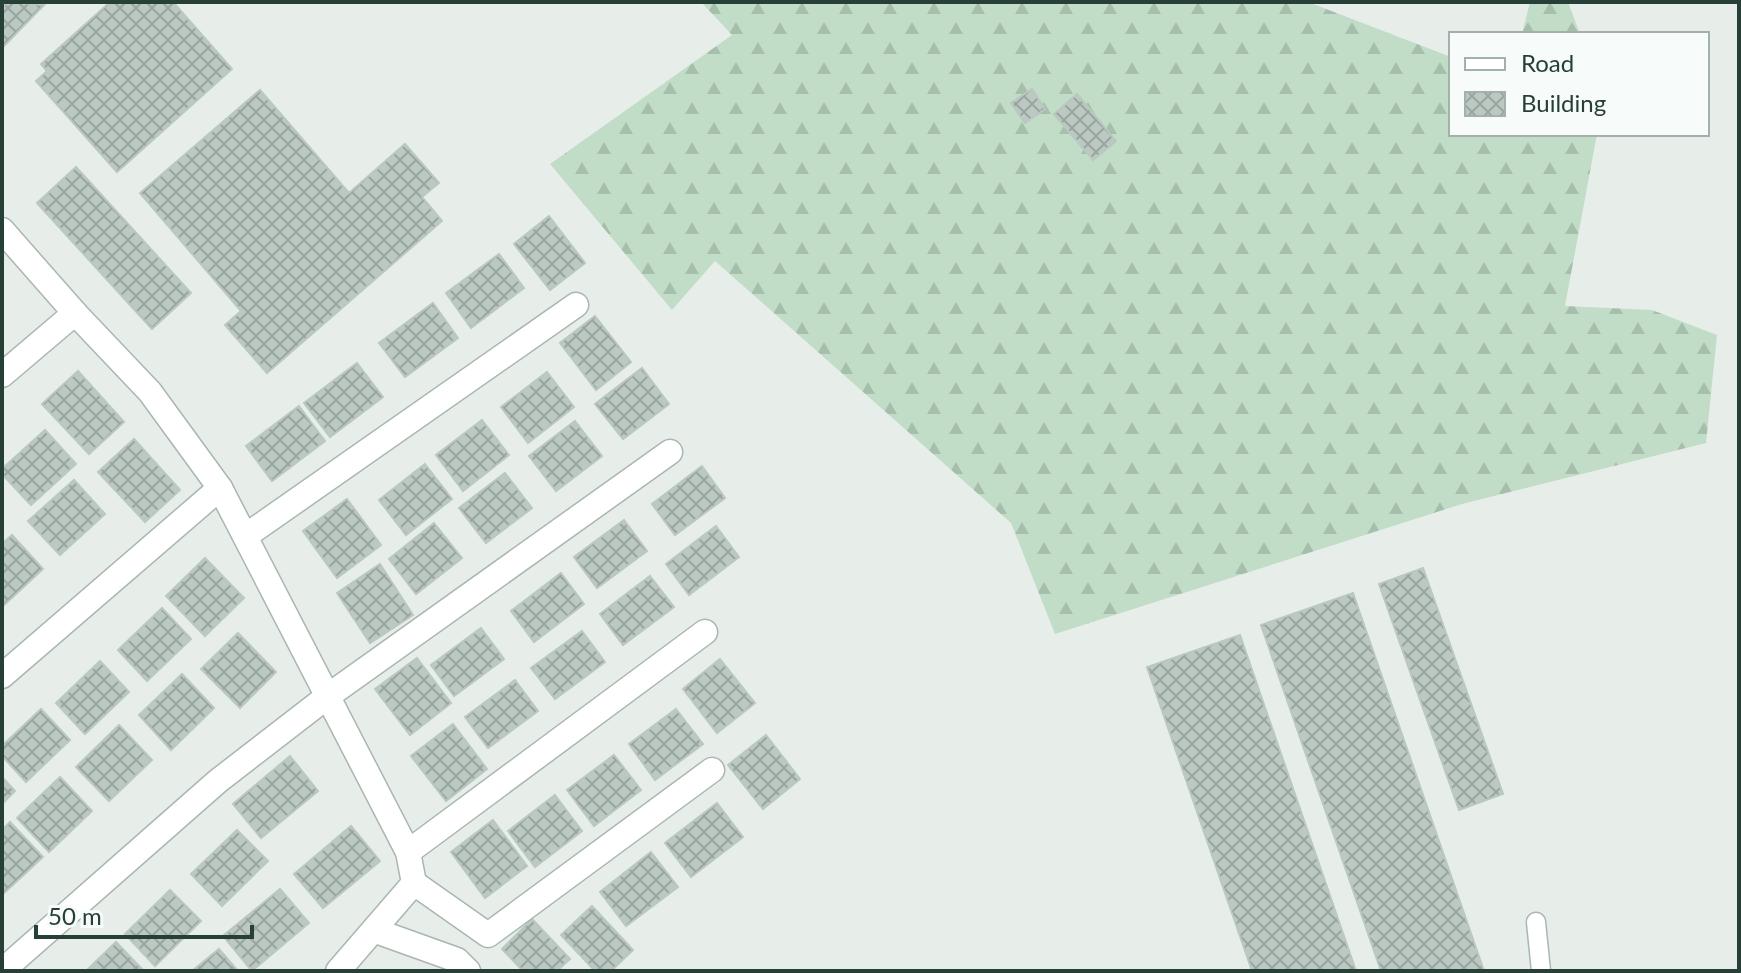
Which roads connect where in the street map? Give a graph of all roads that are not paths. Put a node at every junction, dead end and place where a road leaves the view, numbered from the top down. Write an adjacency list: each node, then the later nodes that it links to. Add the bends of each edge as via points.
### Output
1 (2, 230): 3 (street)
2 (576, 305): 7 (street)
3 (75, 313): 4 (street); 6 (street, via 150,392)
4 (2, 375)
5 (670, 452): 10 (street)
6 (220, 488): 7 (street); 9 (street)
7 (247, 535): 10 (street)
8 (705, 632): 12 (street)
9 (2, 676)
10 (328, 696): 12 (street); 16 (street, via 218,781)
11 (712, 770): 13 (street, via 488,935)
12 (408, 852): 13 (street)
13 (414, 883): 15 (street)
14 (1536, 922): 19 (lane)
15 (376, 931): 17 (street); 18 (street, via 457,960)
16 (2, 971)
17 (338, 971)
18 (468, 971)
19 (1541, 971)

